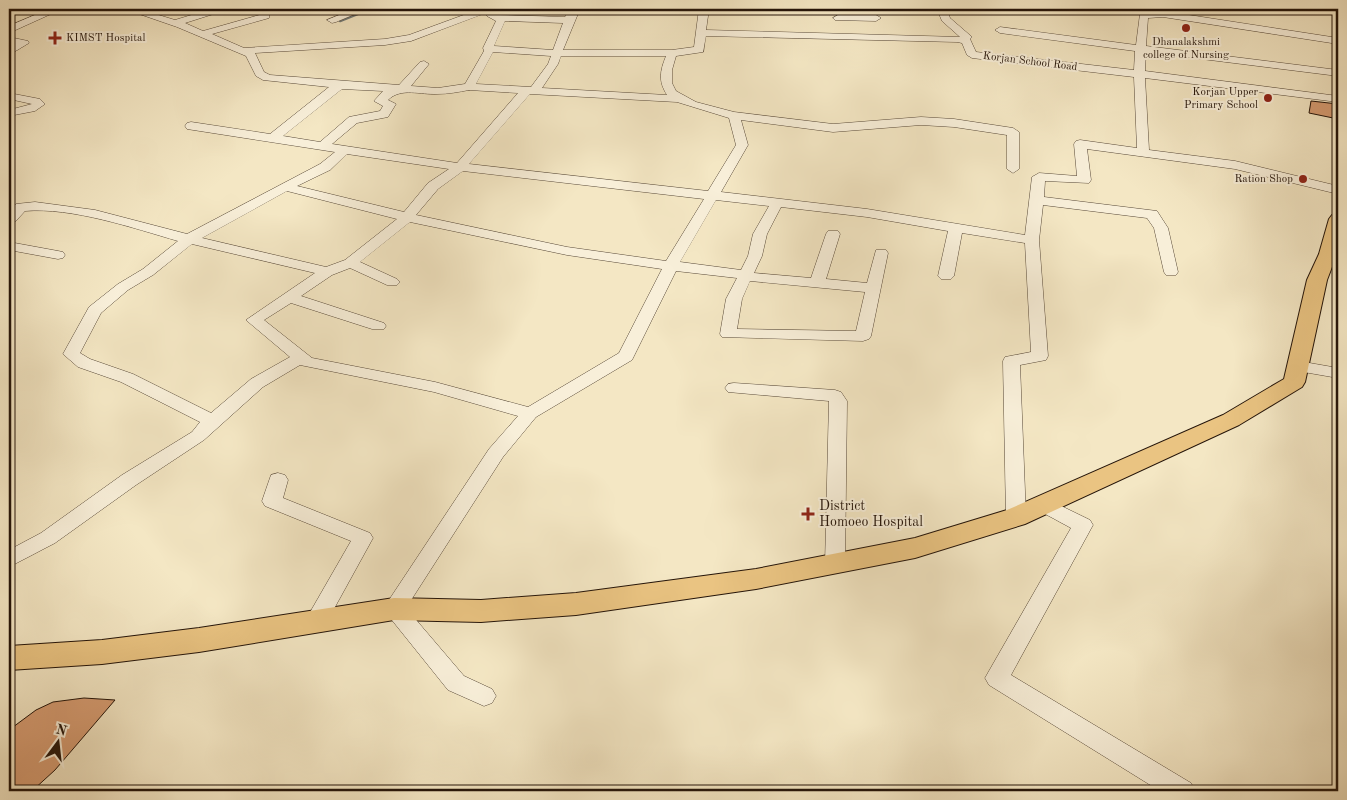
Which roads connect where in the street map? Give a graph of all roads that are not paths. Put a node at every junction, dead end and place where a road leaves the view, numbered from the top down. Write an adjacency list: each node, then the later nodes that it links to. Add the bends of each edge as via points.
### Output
1 (57, 9): 17 (street)
2 (130, 9): 16 (street)
3 (220, 9): 16 (street)
4 (362, 9): 14 (street)
5 (575, 9): 15 (street)
6 (704, 9): 19 (street)
7 (942, 9): 23 (street, via 946,19 967,37)
8 (485, 10): 13 (street); 27 (street, via 411,38)
9 (1161, 11): 25 (street); 26 (street, via 1143,16)
10 (835, 13): 11 (street); 21 (street)
11 (875, 14): 22 (street)
12 (266, 16): 20 (street)
13 (500, 18): 15 (street); 28 (street)
14 (332, 20)
15 (569, 20): 30 (street)
16 (176, 23): 20 (street)
17 (9, 30)
18 (1000, 30): 26 (street)
19 (700, 33): 21 (street, Korjan School Road); 31 (street, via 699,50)
20 (202, 34): 27 (street)
21 (848, 36): 22 (street, Korjan School Road)
22 (882, 37): 34 (street, Korjan School Road, via 957,39 966,41 972,55)
23 (963, 39)
24 (9, 40): 29 (street, via 24,44)
25 (1338, 41)
26 (1140, 49): 33 (street); 34 (street)
27 (241, 50): 35 (street, via 250,54 260,74 267,78)
28 (489, 51): 30 (street); 36 (street)
29 (9, 52)
30 (558, 53): 31 (street); 38 (street)
31 (672, 53): 40 (street, via 665,68 665,80)
32 (424, 64): 37 (street)
33 (1338, 73)
34 (1139, 74): 41 (street, Korjan School Road); 48 (street)
35 (339, 85): 37 (street); 45 (street)
36 (469, 87): 37 (street, via 438,91); 38 (street)
37 (402, 89): 46 (street, via 389,92 380,101 390,104 384,114 353,120)
38 (530, 91): 40 (street); 49 (street)
39 (9, 96): 42 (street, via 39,104)
40 (677, 99): 43 (street)
41 (1338, 99)
42 (9, 113)
43 (734, 116): 50 (street, via 833,128 921,121 1013,132); 53 (street, via 742,145)
44 (190, 126): 45 (street)
45 (272, 139): 46 (street)
46 (321, 146): 47 (street)
47 (345, 149): 49 (street); 51 (street, via 325,166)
48 (1143, 151): 52 (street, via 1235,165); 54 (street, via 1080,144 1084,180 1039,176)
49 (460, 167): 53 (street); 56 (street, via 434,186)
50 (1013, 169)
51 (285, 187): 56 (street); 61 (street)
52 (1338, 190)
53 (711, 196): 55 (street); 67 (street)
54 (1036, 200): 62 (street); 69 (street, via 1152,214 1161,228)
55 (777, 203): 59 (street, via 867,213); 70 (street, via 760,234 755,256)
56 (407, 218): 66 (street); 67 (street, via 568,251)
57 (1338, 219): 78 (main road, via 1317,280)
58 (9, 220): 61 (street, via 20,207 35,206 95,214)
59 (956, 228): 62 (street); 71 (street)
60 (833, 234): 73 (street)
61 (189, 239): 68 (street); 82 (street, via 94,310 71,354 84,363 127,378 212,421)
62 (1032, 240): 85 (street, via 1040,356 1011,361)
63 (9, 246): 65 (street)
64 (881, 253): 74 (street)
65 (58, 255)
66 (350, 263): 68 (street); 72 (street)
67 (671, 265): 70 (street); 81 (street, via 626,356)
68 (327, 272): 75 (street)
69 (1170, 272)
70 (744, 276): 73 (street); 74 (street, via 734,299 728,334 863,336)
71 (946, 276)
72 (392, 282)
73 (817, 283): 74 (street)
74 (873, 288)
75 (288, 298): 76 (street); 77 (street, via 254,320)
76 (378, 326)
77 (301, 357): 81 (street, via 307,362 435,387); 82 (street, via 258,383)
78 (1298, 366): 79 (street); 84 (main road, via 1294,382 1231,420)
79 (1338, 373)
80 (734, 388): 87 (street, via 835,396 838,401)
81 (530, 413): 88 (street, via 496,453)
82 (210, 424): 86 (street, via 198,436 48,538)
83 (278, 480): 89 (street, via 272,501 363,538)
84 (1043, 504): 85 (main road); 92 (street, via 1082,525 997,678)
85 (1016, 516): 87 (main road, via 916,548)
86 (9, 559)
87 (834, 565): 88 (main road, via 576,604 481,611)
88 (394, 610): 89 (main road); 91 (street, via 456,683)
89 (316, 621): 90 (main road, via 199,640)
90 (9, 658)
91 (484, 696)
92 (1182, 791)

